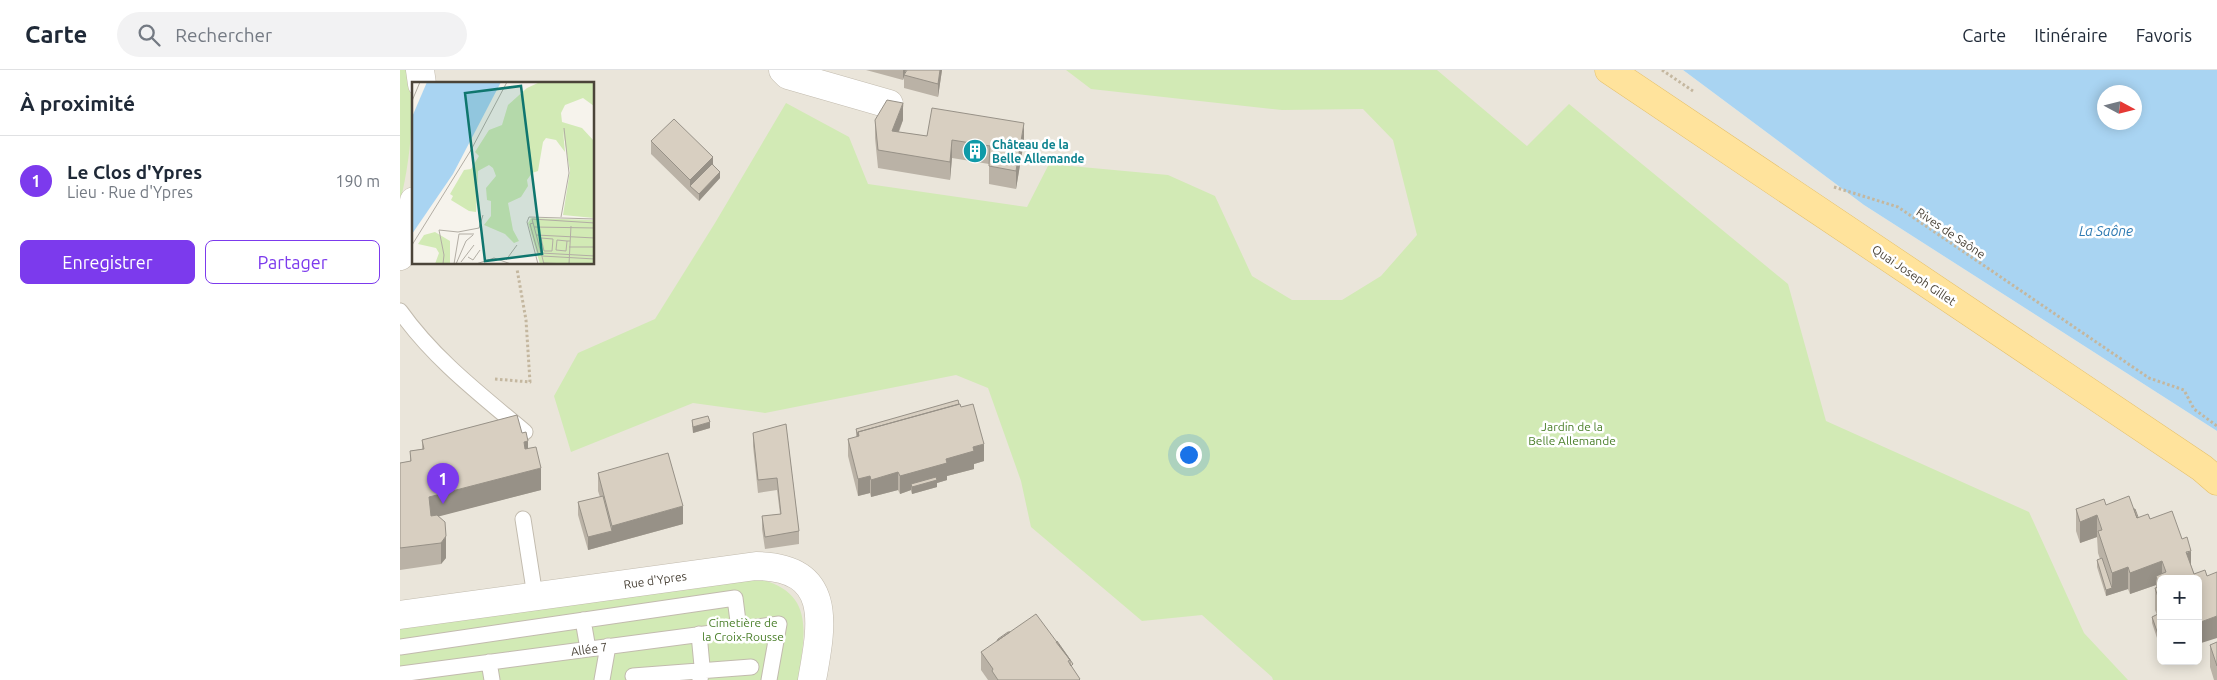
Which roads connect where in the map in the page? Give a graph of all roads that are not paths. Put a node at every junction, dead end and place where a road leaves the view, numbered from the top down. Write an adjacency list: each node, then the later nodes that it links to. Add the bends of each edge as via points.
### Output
1 (783, 70): 3 (street, via 788,75)
2 (1609, 70): 8 (main road, Quai Joseph Gillet)
3 (889, 104)
4 (412, 211): 5 (street)
5 (400, 256)
6 (400, 310): 7 (lane, via 448,368)
7 (525, 432)
8 (2217, 481)
9 (523, 519): 10 (lane)
10 (536, 596): 11 (street, Rue d'Ypres); 27 (street, Rue d'Ypres, via 756,566 782,569 806,583 818,604 820,620)
11 (400, 614)
12 (583, 620): 13 (lane, via 734,598); 16 (lane); 17 (lane)
13 (739, 629): 14 (lane, Allée 7); 26 (lane, Allée 7, via 779,624)
14 (699, 634): 15 (lane, Allée 7); 22 (lane)
15 (608, 646): 17 (lane, Allée 7); 24 (lane)
16 (400, 647)
17 (588, 649): 18 (lane, Allée 7)
18 (489, 662): 21 (lane, Allée 7); 23 (lane)
19 (751, 667): 22 (lane)
20 (400, 669): 21 (lane)
21 (407, 675)
22 (701, 675): 25 (lane, via 633,676)
23 (492, 680)
24 (602, 680)
25 (655, 680)
26 (769, 680)
27 (812, 680)

